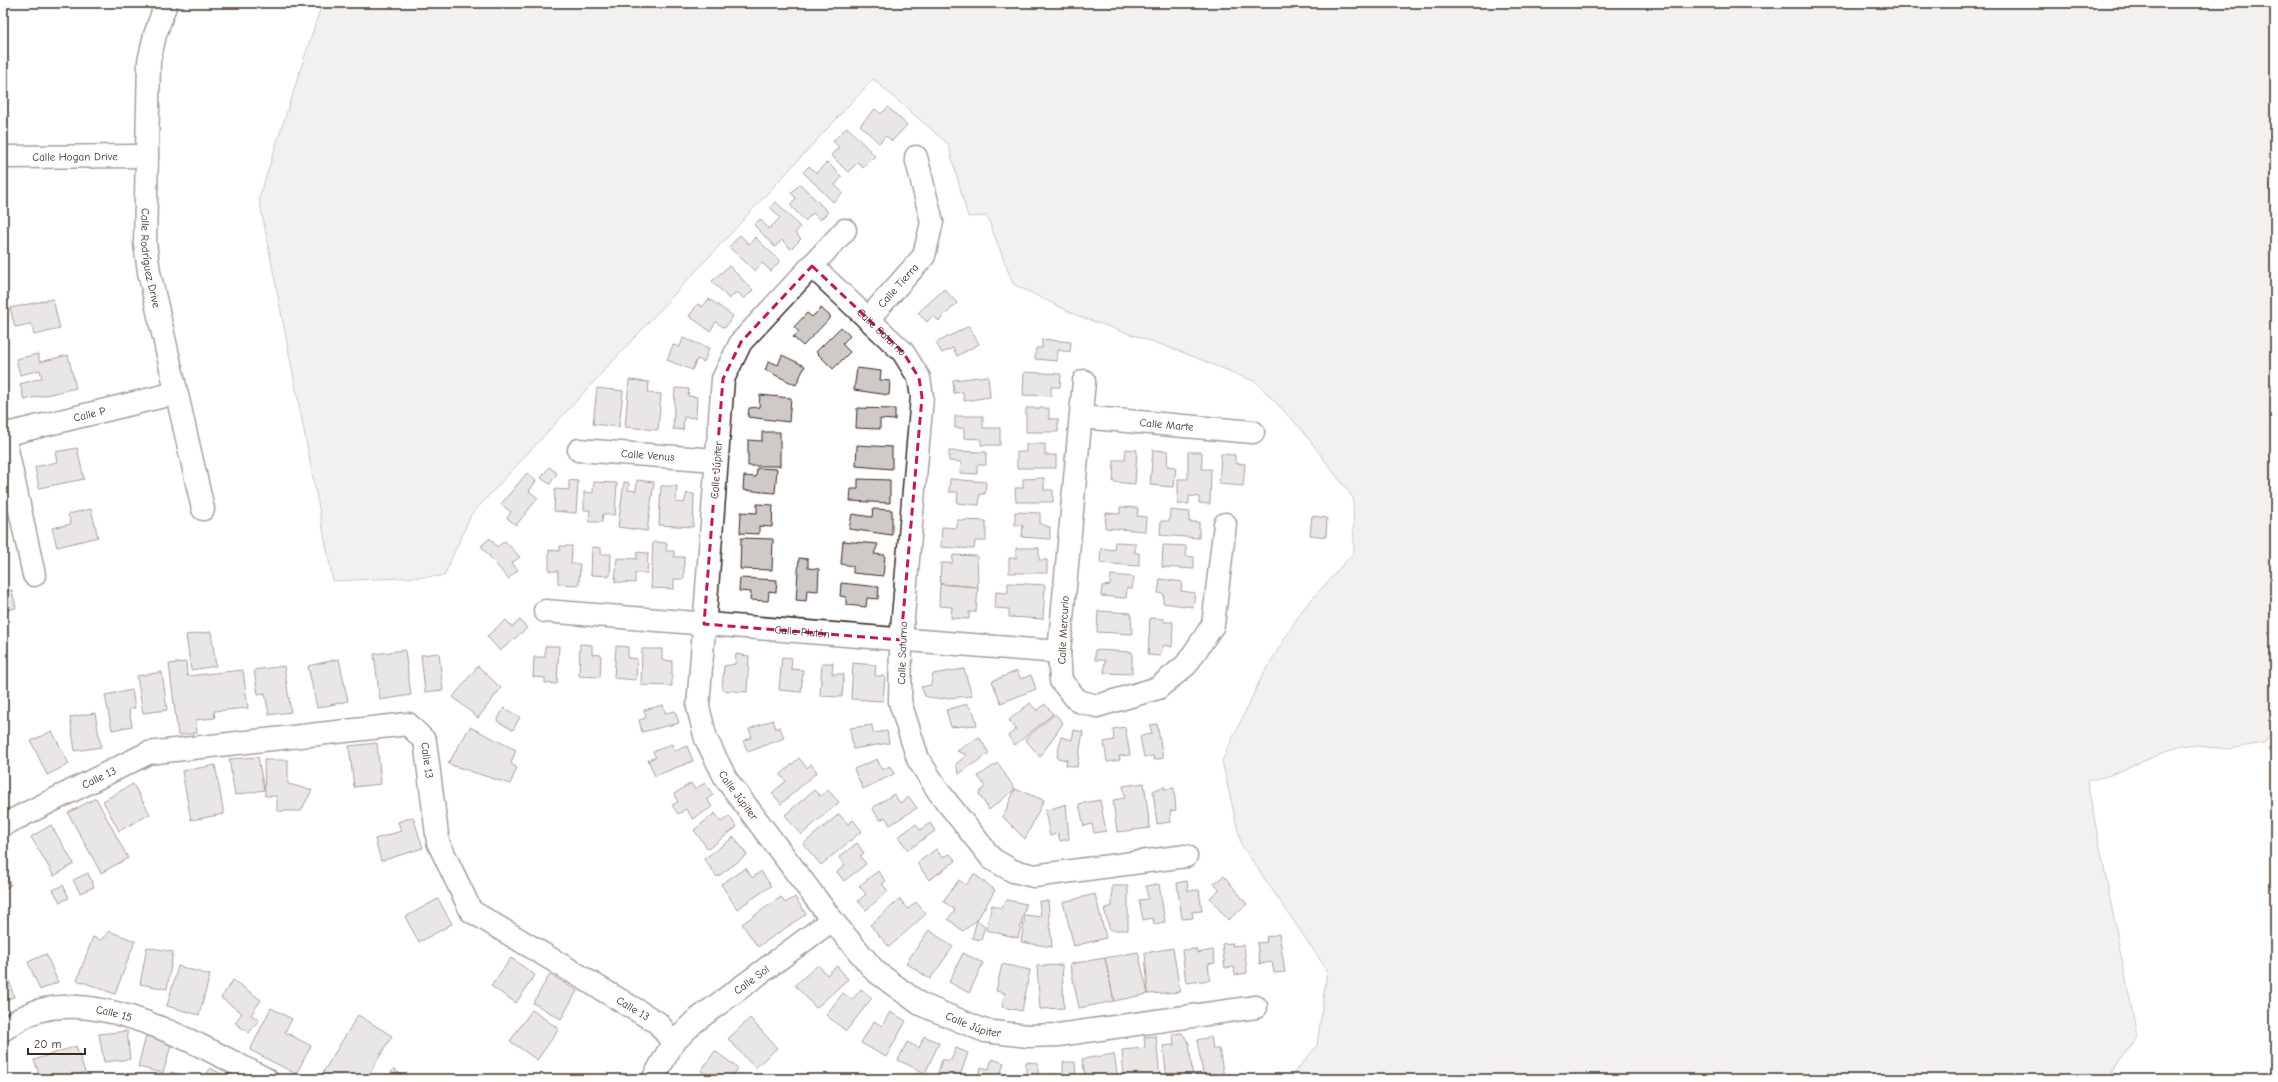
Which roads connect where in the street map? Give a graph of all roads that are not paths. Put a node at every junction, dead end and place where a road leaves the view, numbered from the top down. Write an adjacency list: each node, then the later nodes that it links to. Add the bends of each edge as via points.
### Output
1 (166, 3): 2 (street, Calle Rodríguez Drive, via 149,61)
2 (147, 156): 3 (street, Calle Hogan Drive); 9 (street, Calle Rodríguez Drive, via 146,257)
3 (3, 157)
4 (916, 157): 7 (street, Calle Tierra, via 932,222 924,256)
5 (845, 230): 6 (street, Calle Júpiter)
6 (812, 266): 7 (street, Calle Saturno); 14 (street, Calle Júpiter, via 741,342 726,372 723,379)
7 (868, 319): 20 (street, Calle Saturno, via 903,352 919,378 922,396)
8 (1084, 381): 10 (street, Calle Mercurio)
9 (176, 393): 12 (street, Calle P); 15 (street, Calle Rodríguez Drive)
10 (1081, 417): 11 (street, Calle Marte); 21 (street, Calle Mercurio)
11 (1253, 432)
12 (3, 434): 17 (street)
13 (579, 450): 14 (street, Calle Venus)
14 (716, 460): 19 (street, Calle Júpiter)
15 (203, 509)
16 (1225, 524): 21 (street, Calle Mercurio, via 1212,625 1186,665 1158,688 1097,706 1078,701 1061,681)
17 (34, 575)
18 (545, 611): 19 (street, Calle Plutón)
19 (704, 624): 20 (street, Calle Plutón); 24 (street, Calle Júpiter, via 698,707 706,739 726,779)
20 (901, 640): 21 (street, Calle Plutón); 23 (street, Calle Saturno, via 900,702 918,759 938,792 992,859 1013,871 1034,876)
21 (1060, 652)
22 (3, 825): 27 (street, Calle 13, via 148,753 408,724 425,741 438,842 471,911 658,1023)
23 (1186, 856)
24 (832, 920): 25 (street, Calle Júpiter, via 875,971 920,1004 985,1031 1028,1036 1058,1035); 27 (street, Calle Sol, via 694,1022)
25 (1256, 1007)
26 (3, 1030): 28 (street, Calle 15, via 40,1010 84,1006 161,1027)
27 (673, 1043): 29 (street)
28 (266, 1079)
29 (652, 1079)

